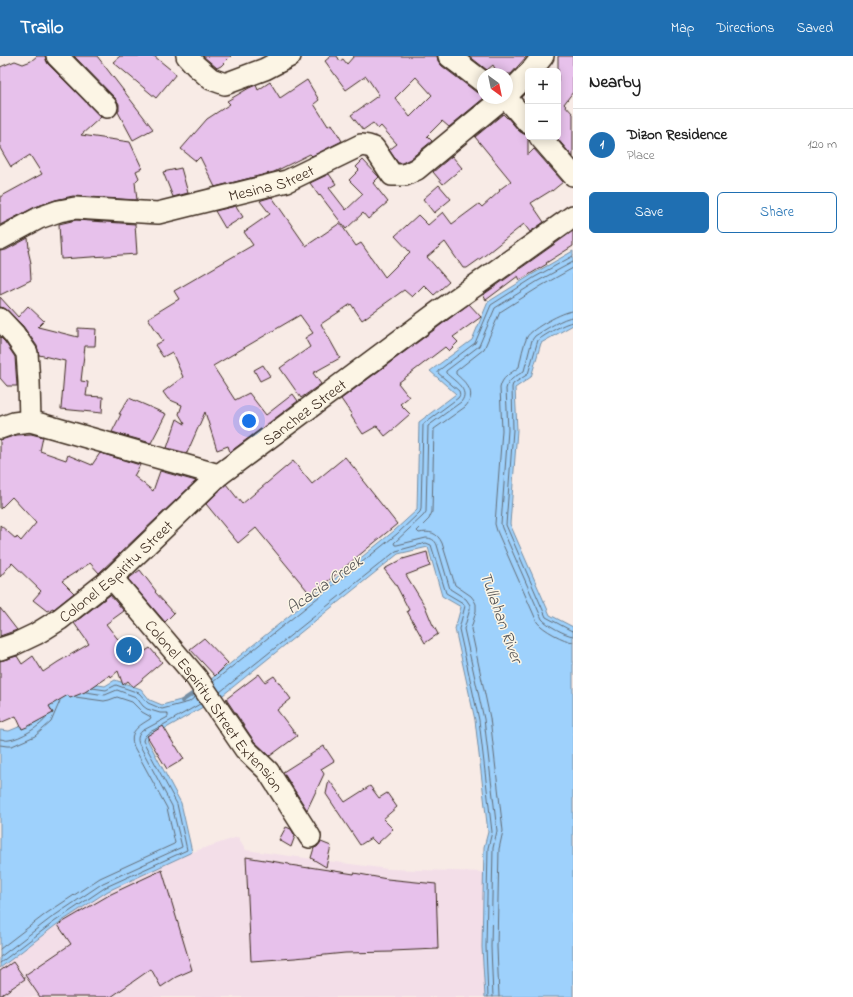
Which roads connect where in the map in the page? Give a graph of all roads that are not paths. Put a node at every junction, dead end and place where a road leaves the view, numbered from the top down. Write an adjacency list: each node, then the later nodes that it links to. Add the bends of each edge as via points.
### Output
1 (57, 56): 12 (street)
2 (187, 56): 3 (street, via 211,79 225,84)
3 (290, 56)
4 (449, 56): 7 (street)
5 (543, 56): 6 (street)
6 (533, 68)
7 (477, 77)
8 (525, 77): 9 (street)
9 (513, 89)
10 (497, 104): 17 (street, Mesina Street, via 417,169 405,175 392,175 374,148 361,145 287,181 158,213 74,208 59,210)
11 (512, 104): 13 (street)
12 (107, 107)
13 (525, 120)
14 (543, 140): 15 (street)
15 (573, 175)
16 (573, 216): 21 (street, Sanchez Street, via 438,312)
17 (0, 239)
18 (0, 319): 19 (street, via 27,354)
19 (30, 421): 20 (street); 21 (street)
20 (0, 428)
21 (219, 475): 22 (street, Colonel Espiritu Street)
22 (112, 578): 23 (street, Colonel Espiritu Street, via 60,619 36,634); 24 (street, Colonel Espiritu Street Extension, via 196,677 245,749 268,771)
23 (0, 649)
24 (310, 837)

